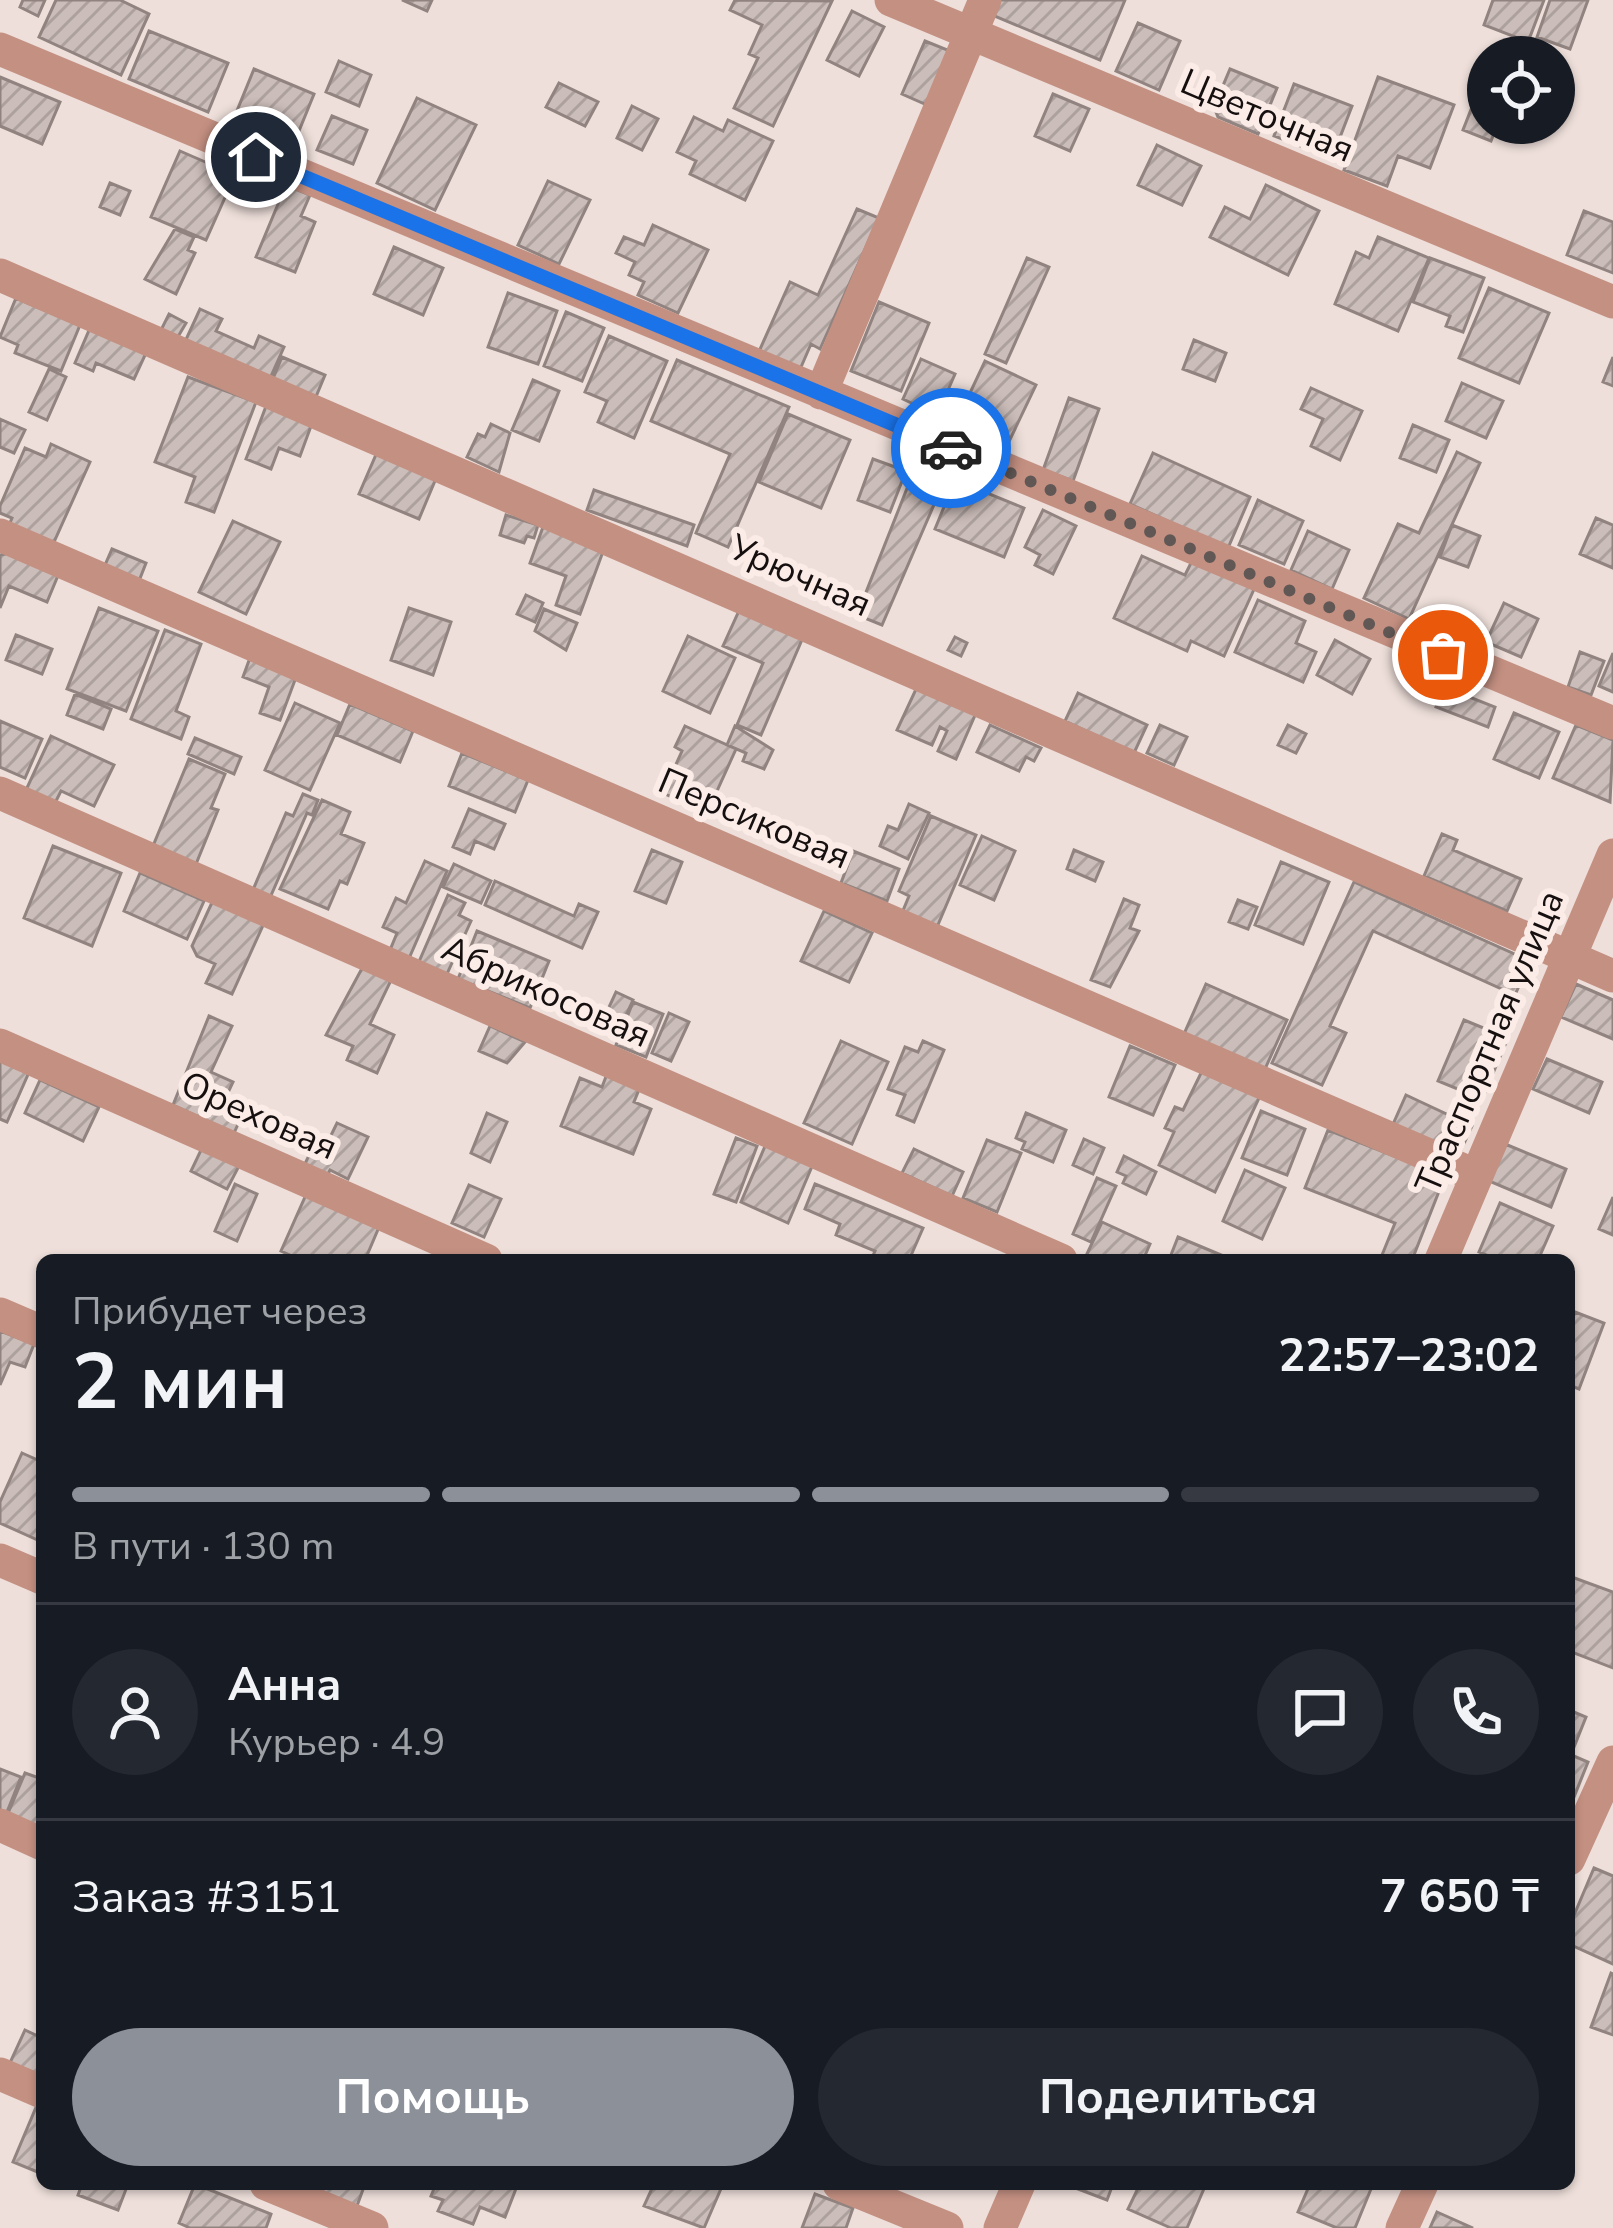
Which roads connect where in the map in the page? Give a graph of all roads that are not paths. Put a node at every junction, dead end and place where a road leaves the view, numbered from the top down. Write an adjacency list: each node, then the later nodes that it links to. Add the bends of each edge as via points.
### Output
1 (891, 0): 3 (street, Цветочная)
2 (985, 0): 3 (street)
3 (971, 33): 6 (street, Цветочная); 7 (street)
4 (0, 49): 7 (street)
5 (0, 275): 12 (street, Урючная)
6 (1613, 302)
7 (820, 393): 9 (street)
8 (0, 535): 15 (street, Персиковая)
9 (1613, 723)
10 (0, 793): 17 (street, Абрикосовая)
11 (1613, 855): 12 (street, Траспортная улица)
12 (1566, 956): 13 (street, Урючная); 15 (street, Траспортная улица)
13 (1613, 976)
14 (0, 1045): 16 (street, Ореховая)
15 (1478, 1176): 18 (street, Траспортная улица)
16 (472, 1254)
17 (1047, 1254)
18 (1444, 1254)
19 (0, 1314): 20 (street)
20 (36, 1329)
21 (0, 1560): 22 (street)
22 (36, 1575)
23 (1613, 1762): 26 (street)
24 (0, 1825): 25 (street)
25 (36, 1841)
26 (1575, 1846)
27 (0, 2074): 28 (street)
28 (36, 2089)
29 (280, 2190): 33 (street)
30 (854, 2190): 34 (street)
31 (1016, 2190): 35 (street)
32 (1419, 2190): 36 (street)
33 (372, 2228)
34 (946, 2228)
35 (1000, 2228)
36 (1402, 2228)

